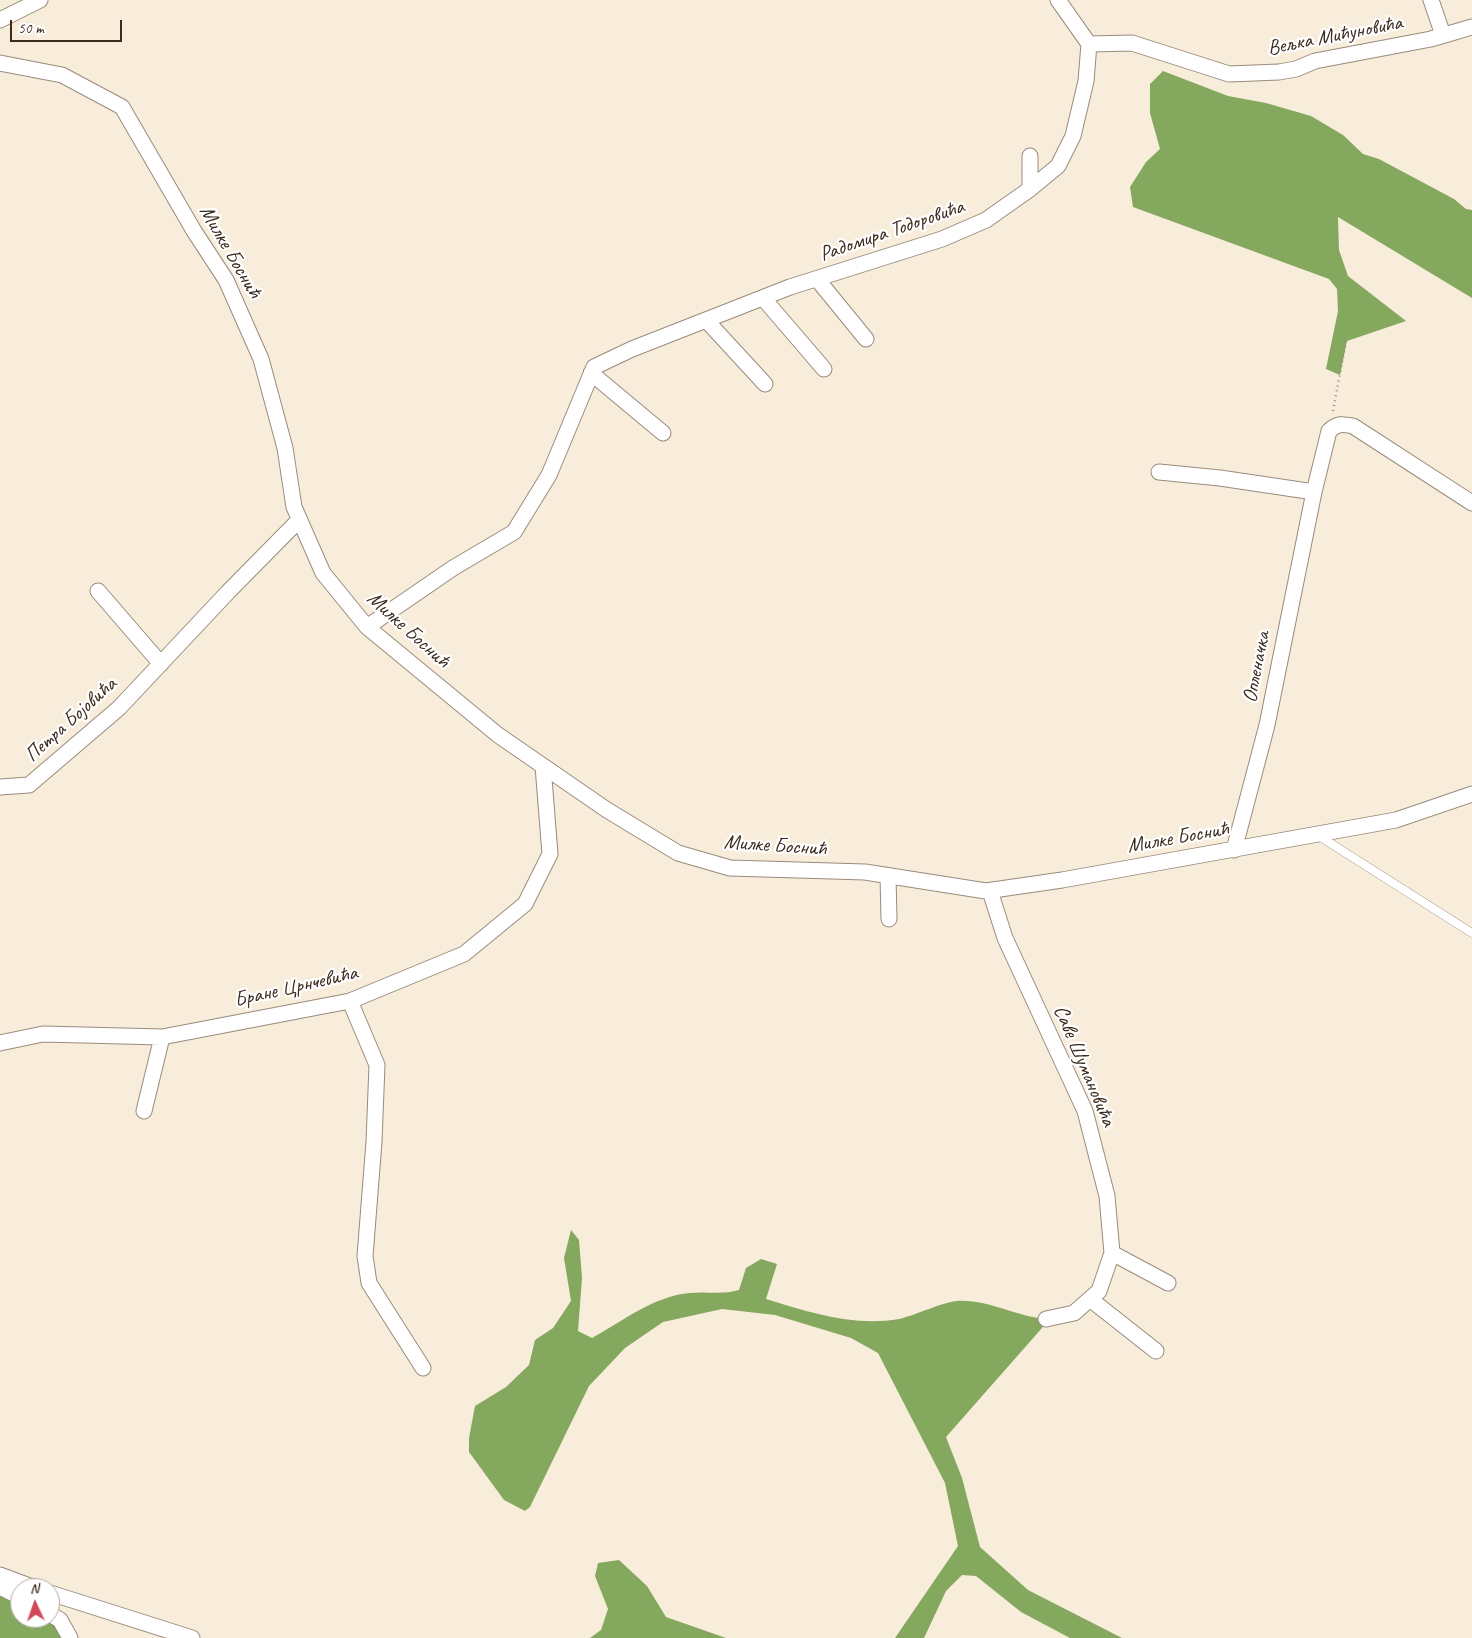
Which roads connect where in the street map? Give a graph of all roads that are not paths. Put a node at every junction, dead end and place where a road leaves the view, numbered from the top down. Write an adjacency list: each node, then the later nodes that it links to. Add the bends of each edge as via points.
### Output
1 (40, 0): 4 (street)
2 (1058, 0): 7 (street)
3 (1431, 0): 6 (street)
4 (0, 20)
5 (1472, 27): 6 (street, Вељка Мићуновића)
6 (1443, 35): 7 (street, Вељка Мићуновића, via 1315,61 1296,69 1229,74 1132,43)
7 (1089, 44): 10 (street, Радомира Тодоровића, via 1086,81 1073,136 1058,166)
8 (0, 63): 22 (street, Милке Боснић, via 62,75 122,107 226,280 261,359 285,448 294,507)
9 (1030, 156): 10 (street)
10 (1030, 189): 11 (street, Радомира Тодоровића, via 986,220 942,239)
11 (817, 279): 12 (street, Радомира Тодоровића); 14 (street, Радомира Тодоровића)
12 (763, 298): 13 (street, Радомира Тодоровића); 15 (street)
13 (706, 320): 16 (street, Радомира Тодоровића, via 632,349 594,367); 17 (street)
14 (866, 339)
15 (824, 369)
16 (591, 373): 18 (street); 24 (street, via 549,474 514,532 453,568)
17 (765, 384)
18 (663, 433)
19 (1159, 472): 20 (street)
20 (1314, 492): 21 (street, Опленачка, via 1329,431 1343,424 1353,426); 30 (street, Опленачка, via 1267,726)
21 (1472, 503)
22 (300, 520): 24 (street, Милке Боснић, via 323,573); 25 (street, Петра Бојовића)
23 (98, 592): 25 (street)
24 (367, 627): 26 (street, Милке Боснић, via 498,735)
25 (161, 664): 27 (street, Петра Бојовића, via 119,708 30,785)
26 (544, 766): 31 (street, Милке Боснић, via 607,810 678,853 730,868 865,872); 35 (street, Бране Црнчевића, via 550,854 525,904 464,954)
27 (0, 787)
28 (1472, 794): 29 (street, Милке Боснић, via 1396,820)
29 (1317, 834): 30 (street, Милке Боснић); 34 (lane)
30 (1234, 850): 32 (street, Милке Боснић)
31 (888, 876): 32 (street, Милке Боснић); 33 (street)
32 (990, 891): 39 (street, Саве Шумановића, via 1005,938 1085,1111 1107,1196)
33 (888, 919)
34 (1472, 933)
35 (350, 1000): 36 (street, Бране Црнчевића); 44 (street, via 377,1065 365,1256 369,1282)
36 (162, 1037): 37 (street, Бране Црнчевића, via 43,1034); 38 (street)
37 (0, 1043)
38 (144, 1111)
39 (1112, 1253): 40 (street); 41 (street, Саве Шумановића, via 1099,1290)
40 (1168, 1283)
41 (1090, 1299): 42 (street, Саве Шумановића, via 1074,1313); 43 (street)
42 (1046, 1319)
43 (1156, 1351)
44 (423, 1368)
45 (60, 1595): 48 (street)
46 (60, 1620): 47 (street)
47 (70, 1638)
48 (192, 1638)

